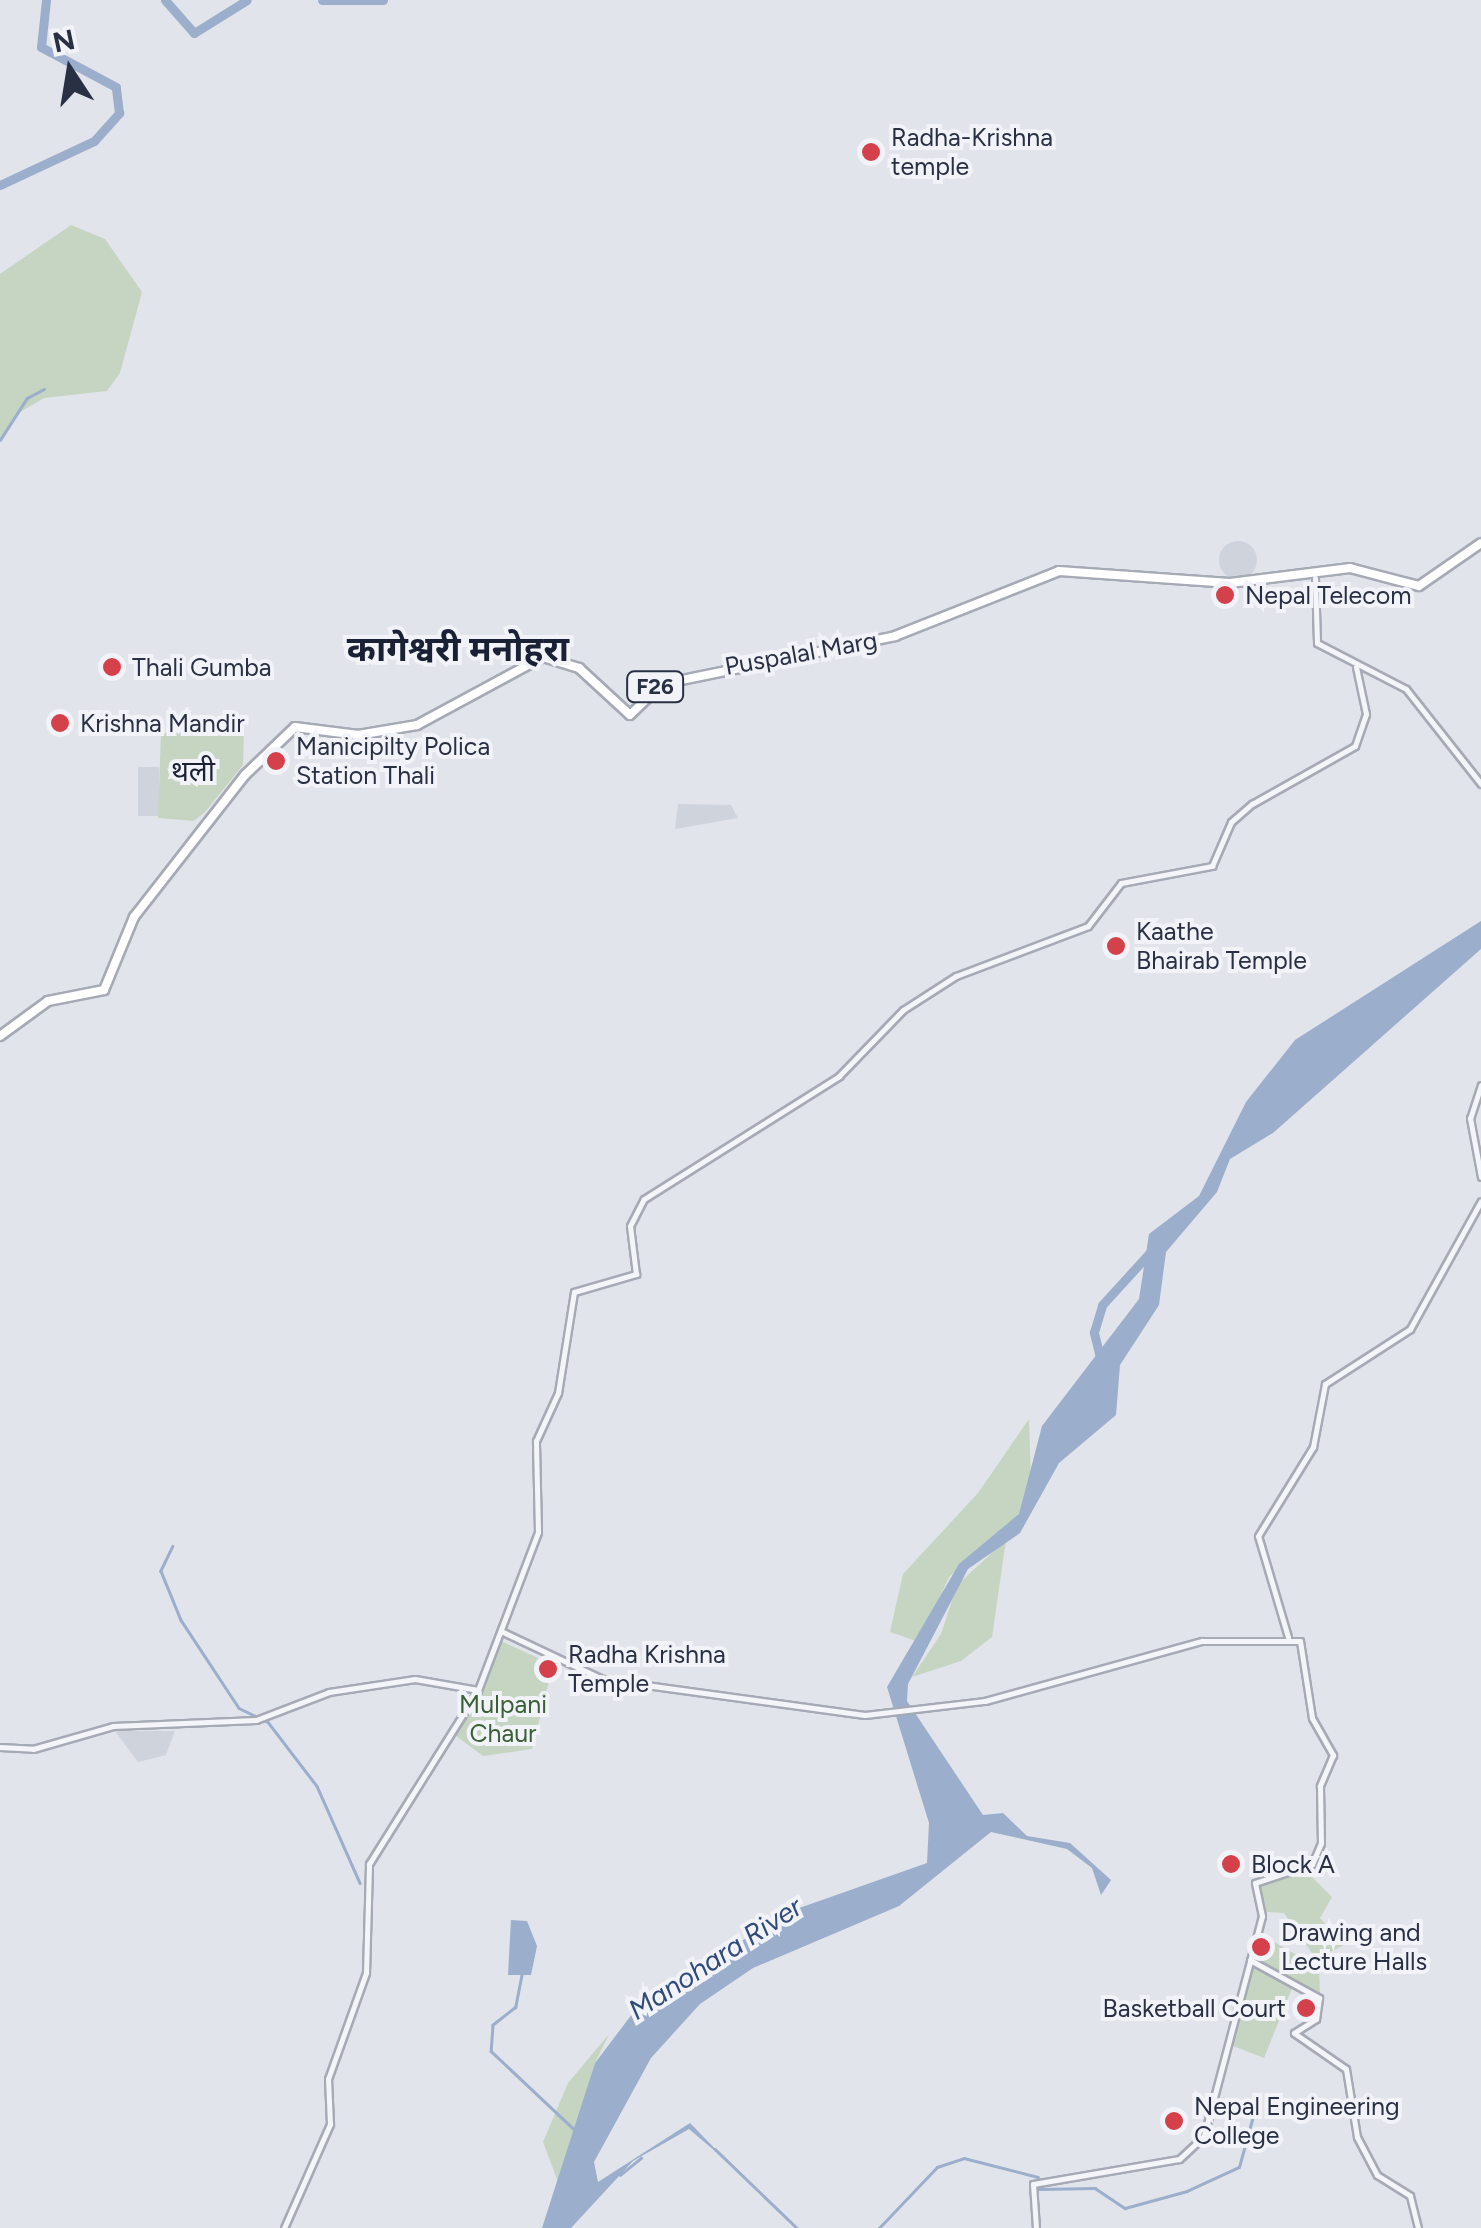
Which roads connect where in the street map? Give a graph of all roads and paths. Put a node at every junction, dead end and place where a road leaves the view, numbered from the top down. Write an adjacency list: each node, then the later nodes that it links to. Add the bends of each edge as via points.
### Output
1 (1481, 543): 2 (main road, Puspalal Marg / F26, via 1420,586 1350,568)
2 (1315, 578): 3 (street, via 1317,643); 5 (main road, Puspalal Marg / F26, via 1222,583 1065,570 968,600 895,636 662,684 630,715 579,668 543,657 417,726 352,735 295,728 245,775 134,918 104,990 48,1001)
3 (1356, 667): 4 (street, via 1406,689); 9 (street, via 1366,714 1355,746 1236,816 1212,866 1121,883 1088,926 956,976 903,1010 839,1076 644,1200 630,1226 636,1274 597,1278 572,1297 556,1398 535,1446 538,1532)
4 (1481, 784)
5 (0, 1036)
6 (1481, 1085): 7 (street, via 1470,1118)
7 (1481, 1177)
8 (1481, 1202): 10 (street, via 1410,1328 1325,1384 1312,1447 1258,1536)
9 (501, 1631): 10 (street, via 602,1679 876,1714 1040,1689 1186,1644); 11 (street)
10 (1288, 1637): 13 (street, via 1306,1654 1312,1718 1333,1755 1320,1786 1326,1814 1312,1864 1255,1883 1262,1916)
11 (478, 1690): 12 (street, via 415,1679 329,1692 256,1720 113,1726 34,1749); 14 (street, via 369,1864 366,1972 328,2079 330,2124)
12 (0, 1747)
13 (1249, 1960): 15 (street, via 1204,2136 1179,2159 1033,2184); 16 (street, via 1319,1998 1316,2019 1294,2034 1346,2069 1357,2137 1377,2174 1410,2196)
14 (284, 2228)
15 (1036, 2228)
16 (1418, 2228)

